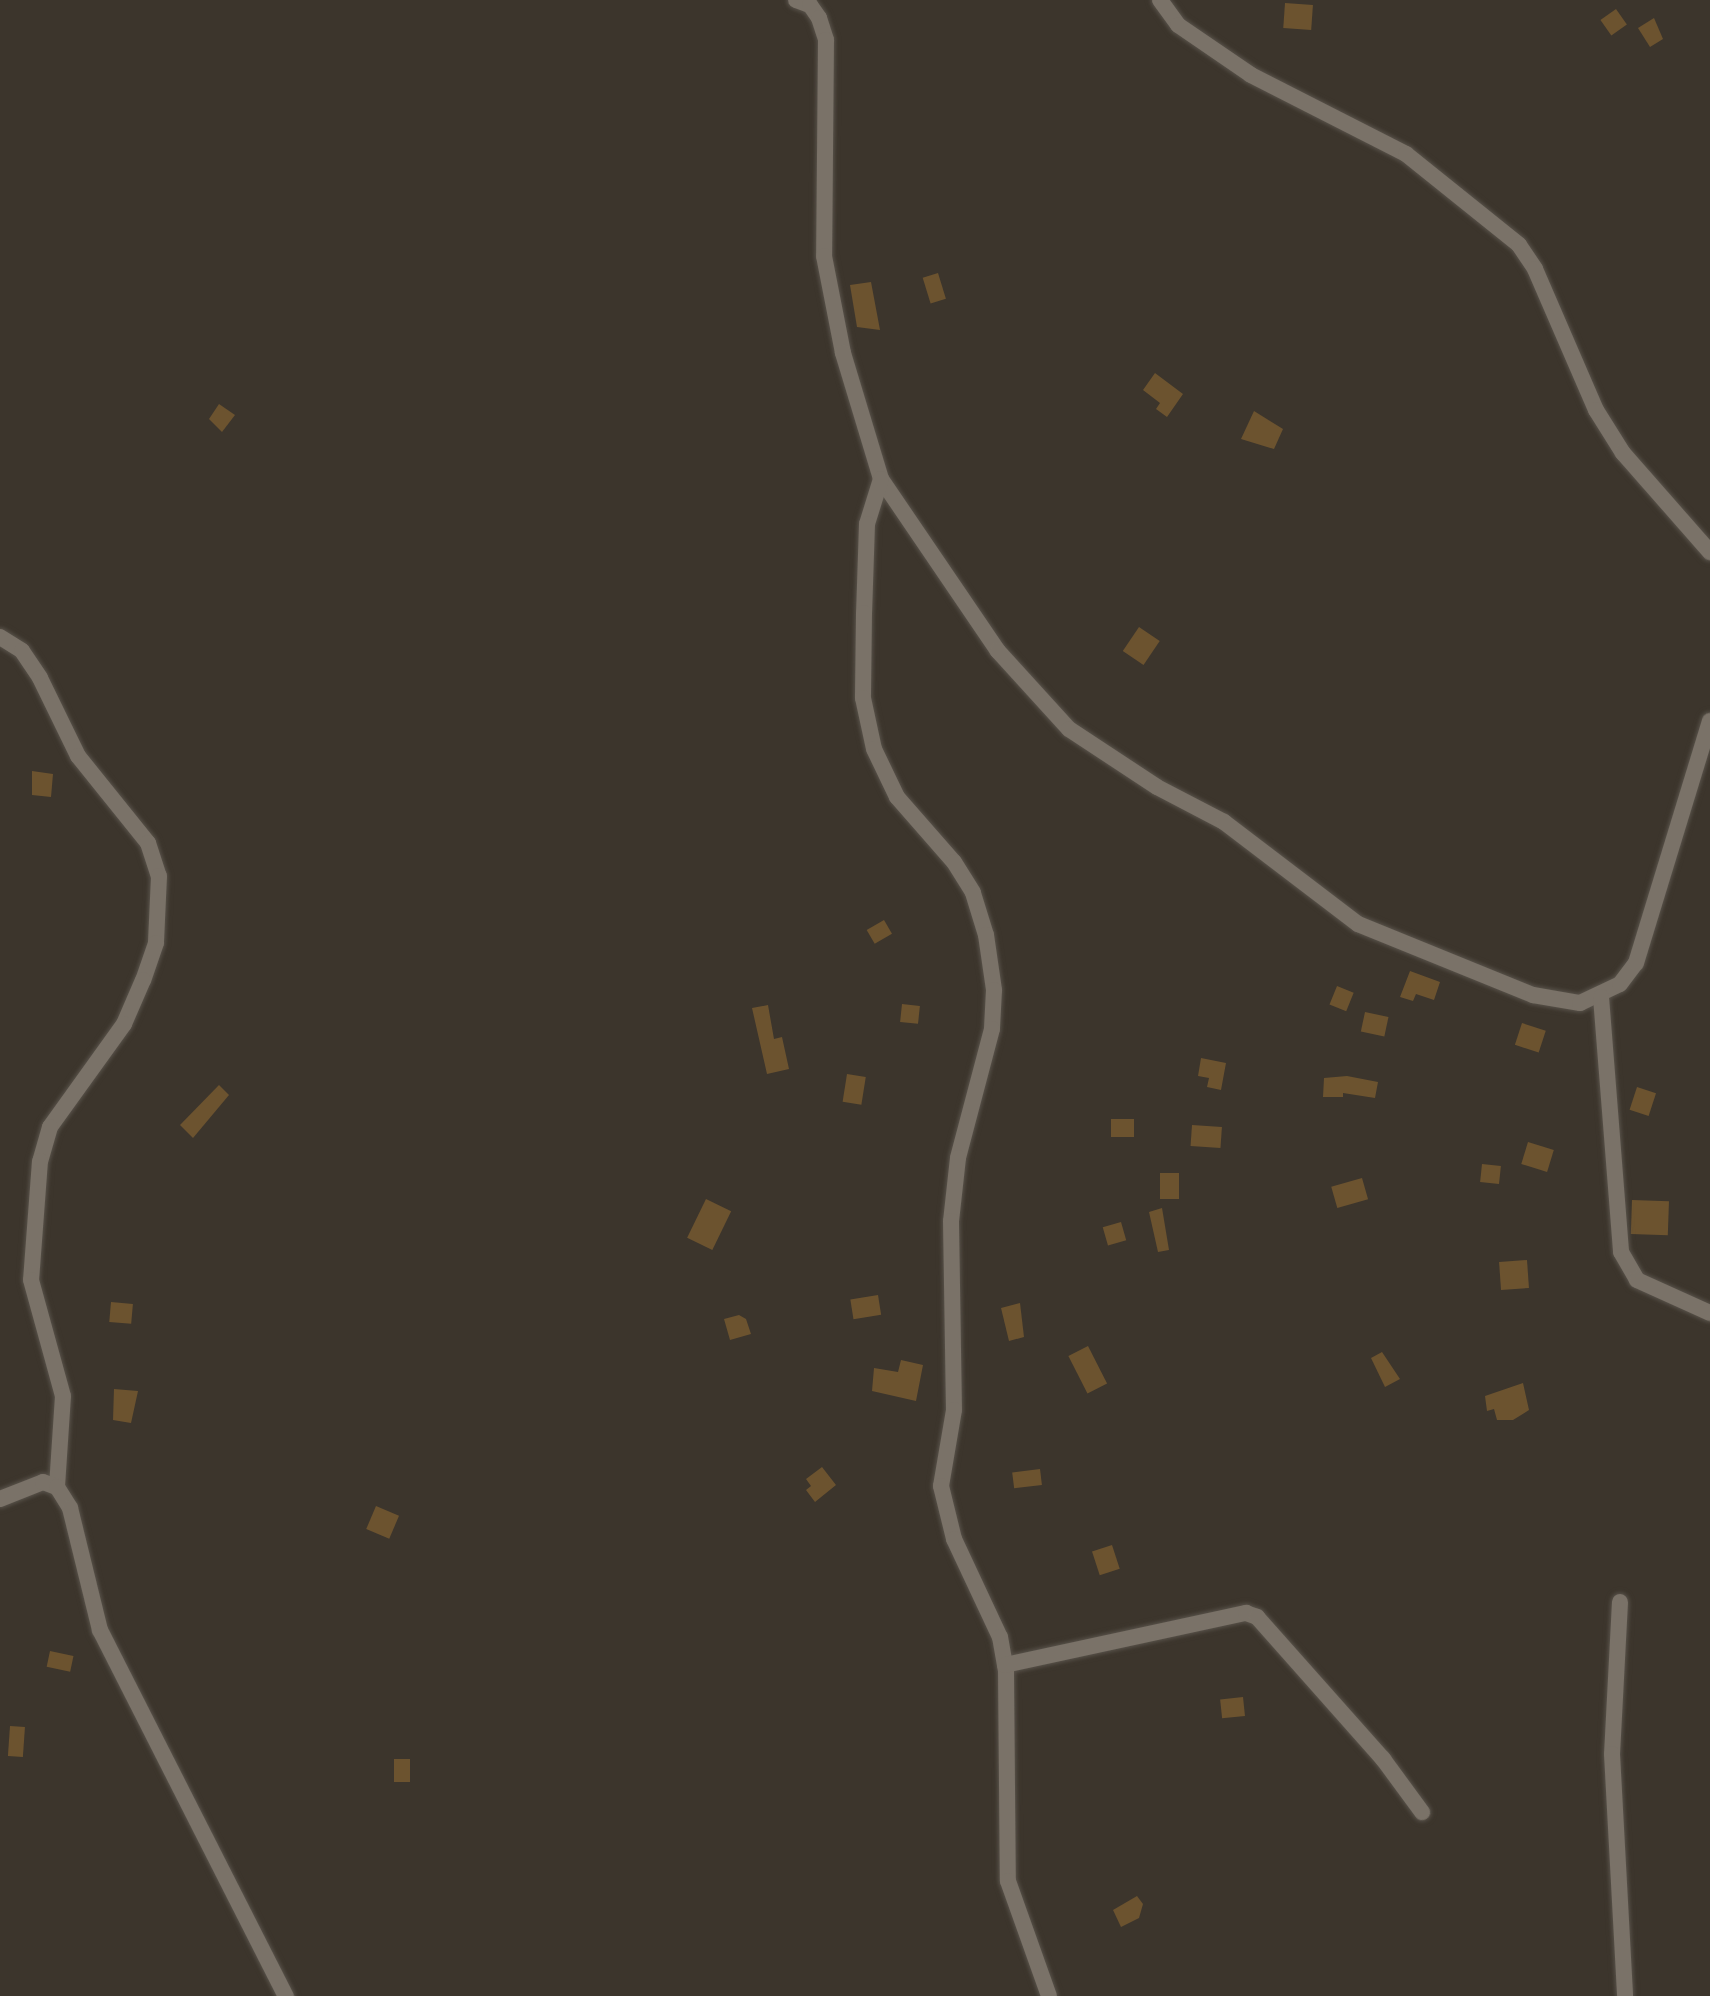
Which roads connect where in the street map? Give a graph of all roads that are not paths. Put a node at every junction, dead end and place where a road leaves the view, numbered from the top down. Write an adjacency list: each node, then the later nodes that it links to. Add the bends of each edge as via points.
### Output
1 (796, 0): 3 (street, via 810,5 826,40 824,256 843,353)
2 (1160, 0): 4 (street, via 1178,25 1251,75 1406,154 1519,245 1616,442)
3 (881, 479): 7 (street, via 998,651 1069,729 1106,757 1224,822 1358,924 1388,939 1533,995 1580,1003); 12 (street, via 867,524 864,613 863,698 874,749 897,797 954,862 973,893 994,990 992,1029 956,1174 951,1221 954,1410 941,1486 954,1539 991,1609)
4 (1710, 552)
5 (0, 637): 9 (street, via 22,651 34,669 78,756 148,843 159,876 156,943 143,980 124,1024 50,1127 40,1161 31,1280 63,1396)
6 (1710, 721): 7 (street, via 1636,963)
7 (1601, 997): 8 (street, via 1621,1252 1637,1280)
8 (1710, 1313)
9 (57, 1487): 10 (street, via 43,1482); 14 (street, via 70,1508 100,1630)
10 (0, 1499)
11 (1620, 1602): 16 (street, via 1612,1754)
12 (1005, 1665): 13 (street, via 1246,1613 1257,1617 1383,1759); 15 (street, via 1008,1881)
13 (1422, 1812)
14 (286, 1996)
15 (1049, 1996)
16 (1625, 1996)

